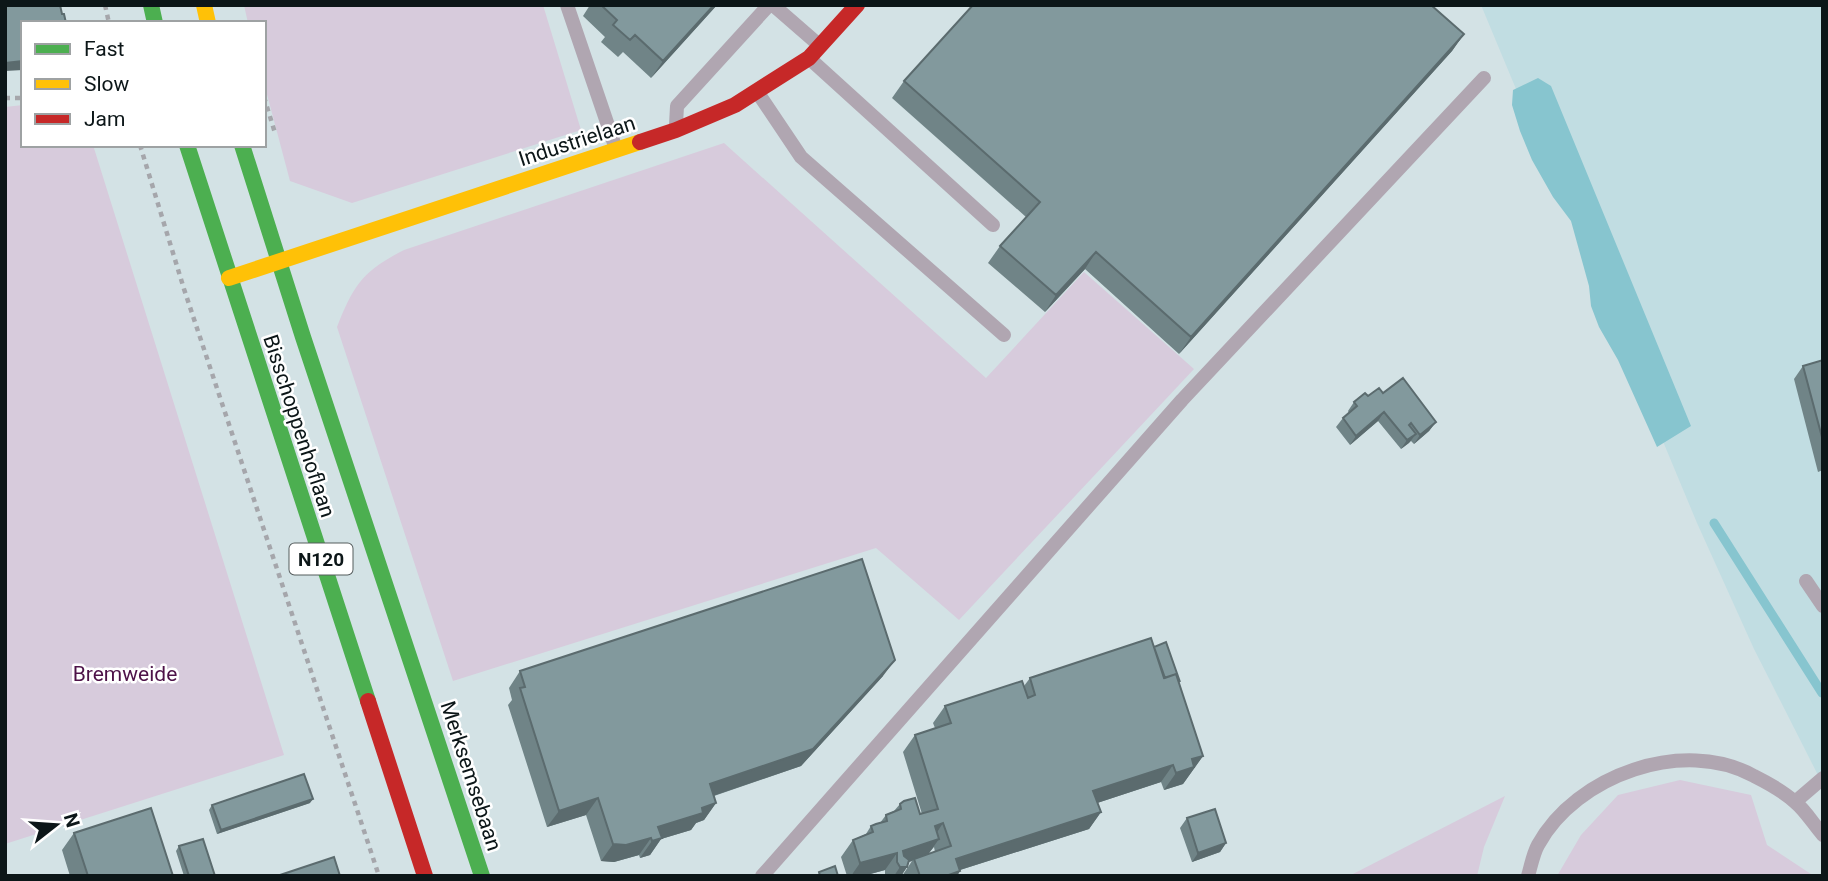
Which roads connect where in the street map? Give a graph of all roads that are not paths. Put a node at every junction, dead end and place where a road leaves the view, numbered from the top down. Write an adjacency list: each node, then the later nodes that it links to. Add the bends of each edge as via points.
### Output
1 (567, 5): 10 (lane)
2 (771, 5): 4 (lane); 7 (lane, via 677,106)
3 (857, 5): 4 (main road, Industrielaan)
4 (814, 52): 6 (main road, Industrielaan); 11 (lane)
5 (1484, 78): 23 (lane, via 1182,400)
6 (757, 92): 7 (main road, Industrielaan); 14 (lane, via 801,157)
7 (676, 130): 10 (main road, Industrielaan)
8 (188, 147): 13 (main road, Bisschoppenhoflaan / N120)
9 (243, 147): 12 (main road, Bisschoppenhoflaan / N120)
10 (616, 150): 12 (main road, Industrielaan)
11 (993, 225)
12 (279, 262): 13 (main road, Industrielaan); 17 (main road, Bisschoppenhoflaan / N120)
13 (229, 278): 21 (main road, Bisschoppenhoflaan / N120)
14 (1004, 335)
15 (1806, 581): 16 (lane)
16 (1823, 606)
17 (420, 690): 22 (main road, Merksemsebaan / N120)
18 (1823, 778): 19 (lane)
19 (1795, 802): 20 (lane); 24 (lane, via 1752,774 1723,765 1684,760 1630,769 1591,789 1561,816 1538,845)
20 (1823, 835)
21 (425, 876)
22 (482, 876)
23 (762, 876)
24 (1528, 876)

